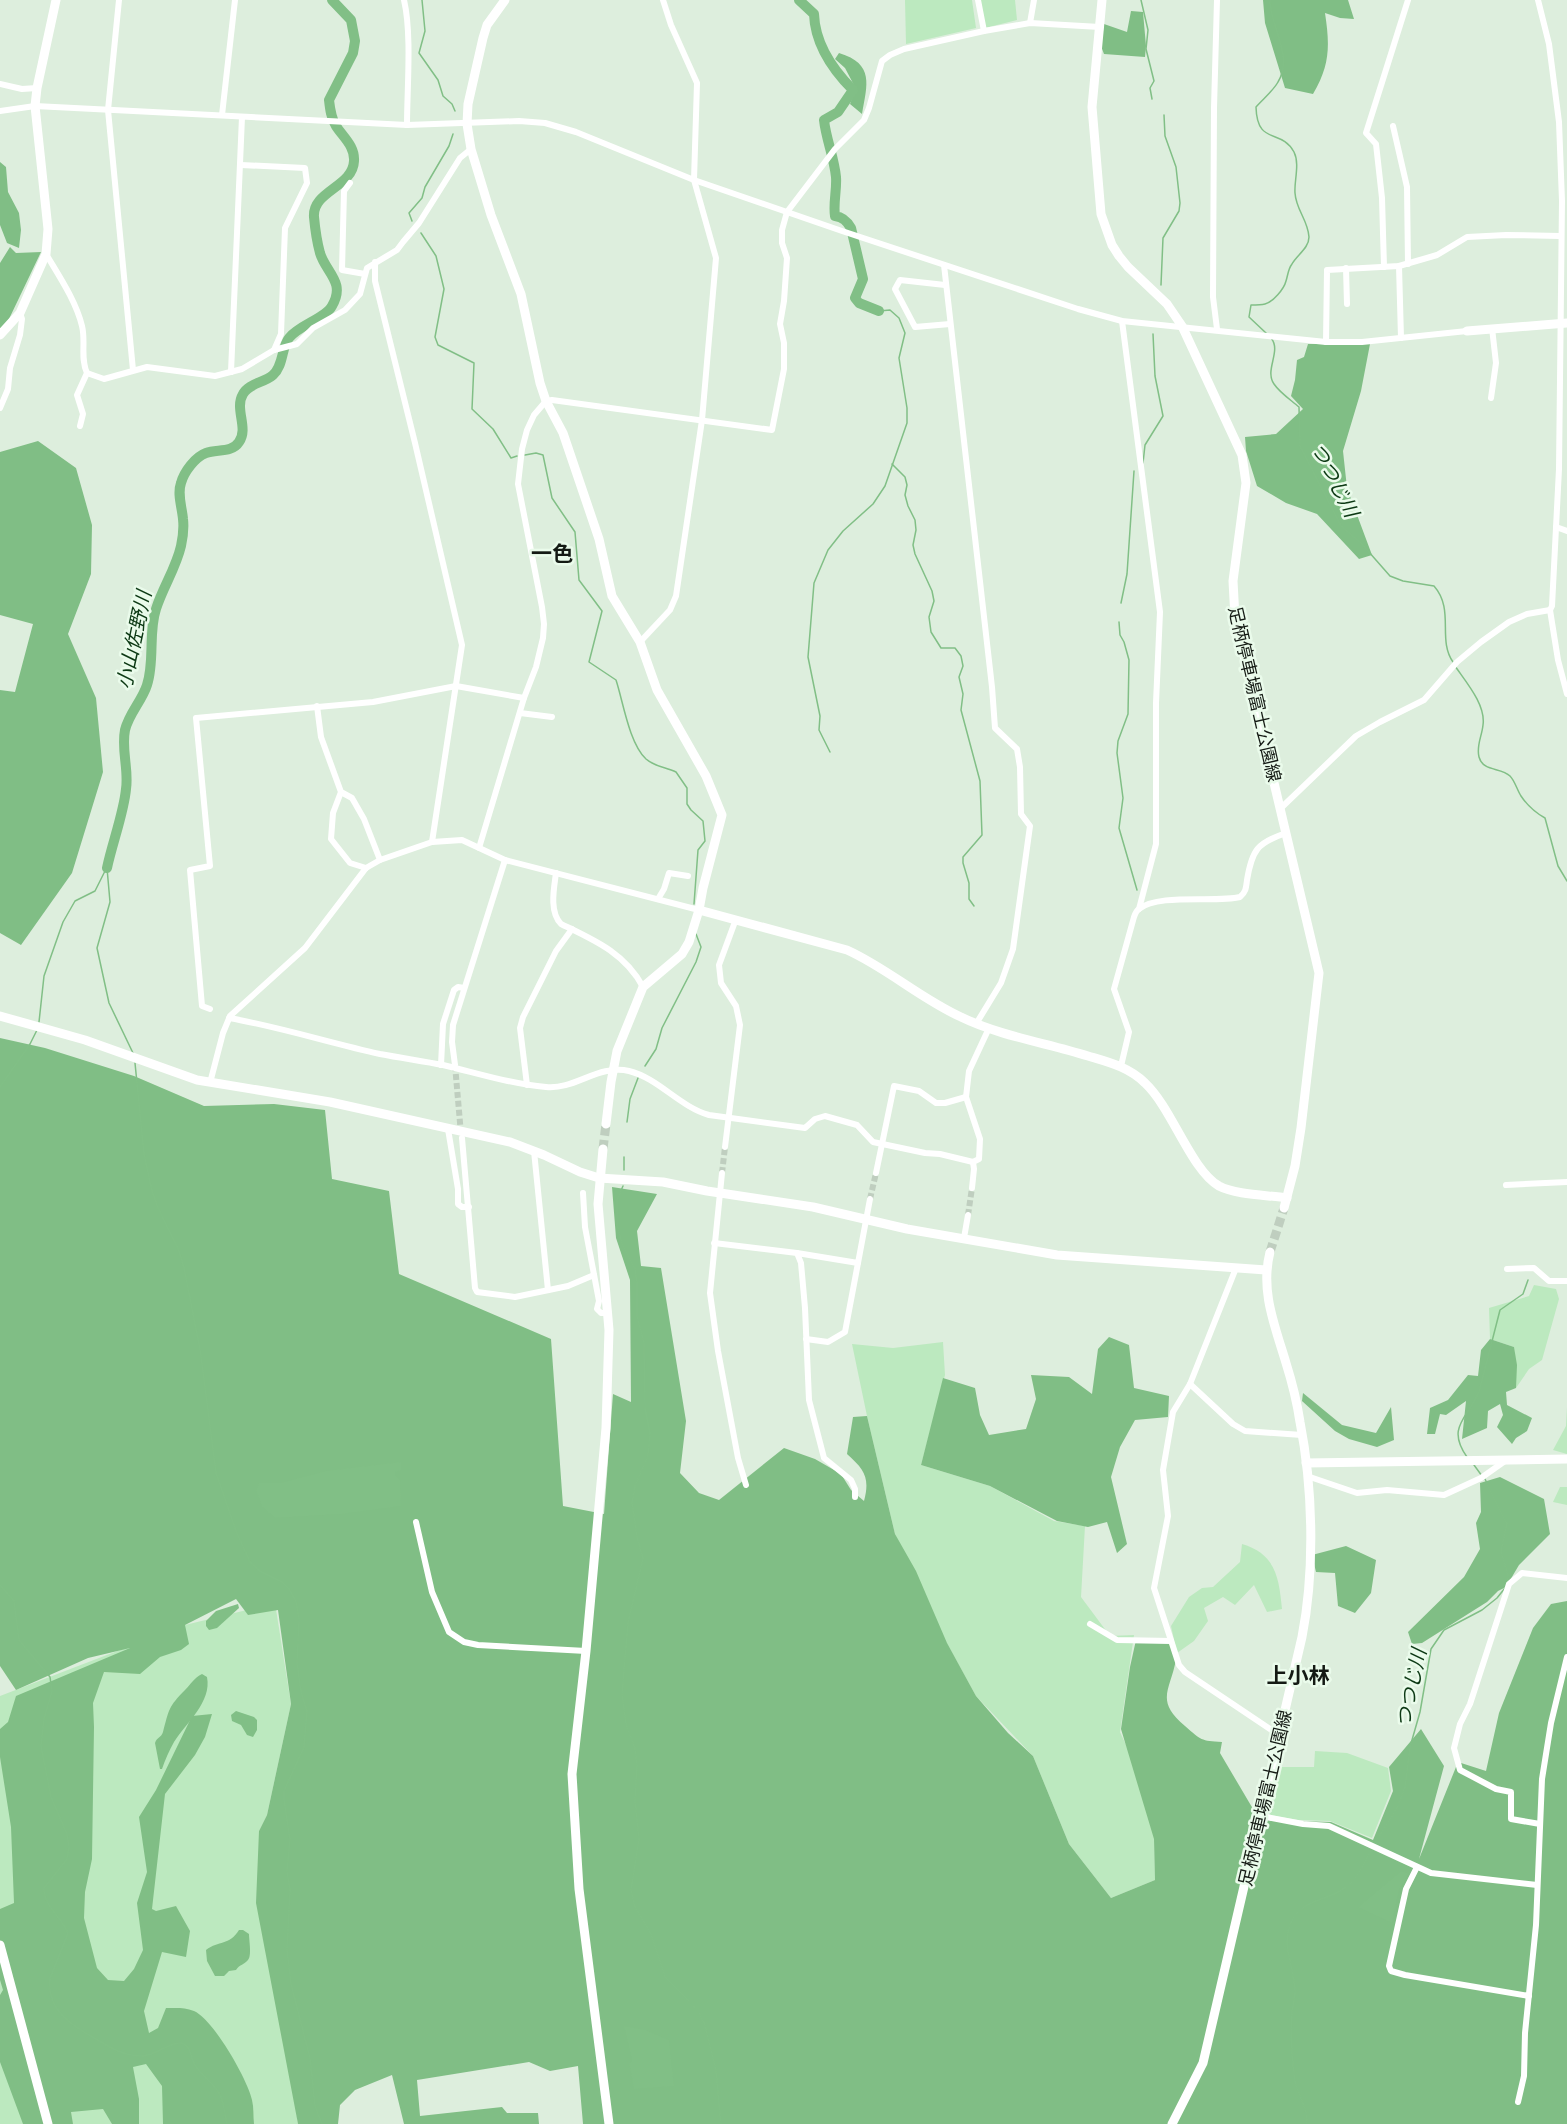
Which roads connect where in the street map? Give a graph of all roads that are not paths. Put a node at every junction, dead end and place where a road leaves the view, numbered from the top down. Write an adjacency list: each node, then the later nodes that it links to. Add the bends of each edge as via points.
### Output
1 (56, 0): 17 (street)
2 (118, 0): 19 (street)
3 (235, 0): 21 (street)
4 (404, 0): 24 (street)
5 (505, 0): 23 (street, via 483,38)
6 (663, 0): 28 (street, via 697,83)
7 (978, 0): 15 (street)
8 (1034, 0): 13 (street)
9 (1102, 0): 14 (street, 足柄停車場富士公園線)
10 (1217, 0): 49 (street)
11 (1408, 0): 38 (street, via 1366,133 1376,144 1383,198)
12 (1538, 0): 30 (street, via 1549,44)
13 (1030, 23): 14 (street); 15 (street)
14 (1100, 27): 47 (street, 足柄停車場富士公園線, via 1092,107 1101,214 1119,256 1167,304)
15 (984, 31): 31 (street, via 904,49 886,58 864,120 835,149)
16 (0, 84): 17 (street)
17 (37, 88): 18 (street)
18 (35, 106): 19 (street); 20 (street); 33 (street, via 48,229)
19 (108, 110): 21 (street); 55 (street)
20 (0, 111)
21 (222, 115): 22 (street)
22 (242, 117): 24 (street); 27 (street)
23 (467, 123): 24 (street); 26 (street); 28 (street, via 519,121 562,127)
24 (407, 125)
25 (1393, 126): 35 (street, via 1407,187)
26 (471, 149): 34 (street, via 460,158 425,215 397,250); 61 (street, via 521,294)
27 (241, 165): 54 (street, via 305,168 307,183 285,228 281,334); 56 (street)
28 (694, 180): 31 (street); 63 (street, via 716,258)
29 (350, 183): 40 (street, via 344,191 342,270)
30 (1564, 201): 32 (street)
31 (787, 212): 36 (street); 63 (street, via 782,230 786,258 780,324 783,369 772,430)
32 (1560, 236): 35 (street, via 1467,237 1437,255); 45 (street)
33 (46, 254): 43 (street); 57 (street, via 78,314)
34 (375, 262): 40 (street); 69 (street, via 375,281 462,645)
35 (1408, 264): 37 (street)
36 (944, 265): 41 (street); 44 (street)
37 (1399, 266): 38 (street); 52 (street)
38 (1384, 267): 39 (street)
39 (1346, 268): 42 (street); 53 (street, via 1327,270)
40 (365, 274): 54 (street, via 360,294 345,310 313,328 297,344)
41 (945, 285): 46 (street); 46 (street, via 900,280 895,289 915,327)
42 (1347, 304)
43 (20, 313): 51 (street); 62 (street, via 20,335)
44 (1122, 321): 47 (street); 86 (street, via 1160,612 1156,844)
45 (1563, 323): 48 (street); 58 (street)
46 (950, 324): 95 (street, via 995,728 1017,749 1022,814 1030,826 1013,949 1001,983)
47 (1182, 326): 49 (street); 76 (street, 足柄停車場富士公園線, via 1242,455 1246,483 1233,581 1235,618)
48 (1491, 328): 50 (street); 60 (street, via 1496,363)
49 (1216, 329): 53 (street)
50 (1467, 331): 52 (street)
51 (0, 335)
52 (1401, 338): 53 (street)
53 (1326, 342)
54 (276, 350): 56 (street)
55 (133, 370): 56 (street, via 147,367 215,376); 57 (street, via 104,379)
56 (231, 372)
57 (87, 373): 64 (street, via 76,394 83,414)
58 (1559, 393): 59 (street); 65 (street)
59 (1567, 393)
60 (1491, 398)
61 (546, 401): 63 (street); 68 (street, via 563,433 585,495 612,596); 71 (street, via 534,415 522,449 518,484 544,624 536,667)
62 (0, 408)
63 (702, 420): 68 (street, via 676,596 670,610)
64 (80, 426)
65 (1556, 527): 66 (street); 67 (street)
66 (1567, 531)
67 (1550, 610): 70 (street); 76 (street, via 1509,622 1457,662 1424,700 1356,736)
68 (640, 642): 87 (street, via 657,690 706,776 722,815)
69 (456, 686): 71 (street); 72 (street, via 374,702); 78 (street)
70 (1567, 693)
71 (524, 698): 73 (street)
72 (317, 706): 75 (street, via 321,737); 92 (street, via 196,718 210,866 190,870 202,1006)
73 (520, 713): 74 (street); 79 (street)
74 (552, 717)
75 (341, 792): 80 (street, via 352,798); 82 (street, via 333,813 331,838 350,863)
76 (1281, 808): 77 (street, 足柄停車場富士公園線)
77 (1286, 833): 86 (street, via 1255,850 1245,893 1240,897 1180,899); 121 (street, 足柄停車場富士公園線, via 1319,973 1301,1128)
78 (432, 842): 79 (street, via 462,840); 80 (street)
79 (479, 848): 81 (street)
80 (380, 860): 82 (street)
81 (505, 860): 83 (street); 91 (street)
82 (366, 868): 94 (street, via 305,948)
83 (556, 873): 85 (street); 89 (street, via 553,893 557,920)
84 (688, 876): 85 (street, via 669,873)
85 (658, 899): 87 (street)
86 (1139, 909): 99 (street, via 1114,989 1129,1032)
87 (699, 910): 88 (street); 90 (street, via 682,954)
88 (735, 919): 95 (street, via 870,960); 104 (street, via 719,964 722,983 736,1006 740,1025)
89 (572, 929): 90 (street, via 618,954 635,971); 102 (street, via 556,951 523,1017 520,1028)
90 (643, 987): 100 (street, via 617,1051)
91 (464, 988): 97 (street, via 454,990 443,1024); 98 (street, via 452,1031)
92 (210, 1009)
93 (0, 1016): 101 (street)
94 (227, 1021): 97 (street); 101 (street)
95 (976, 1024): 96 (street)
96 (988, 1028): 99 (street); 103 (street, via 969,1071)
97 (441, 1065): 102 (street)
98 (455, 1065)
99 (1121, 1066): 121 (street, via 1150,1088 1208,1177 1230,1190)
100 (614, 1069): 102 (street, via 558,1087); 104 (street, via 638,1074 703,1113); 105 (street)
101 (210, 1083): 106 (street, via 330,1102)
102 (527, 1085)
103 (966, 1096): 108 (street, via 936,1103 919,1090 894,1086); 112 (street, via 980,1140 979,1160)
104 (729, 1118): 108 (street, via 805,1128 814,1119 825,1116 852,1122 870,1140); 109 (street)
105 (606, 1124)
106 (448, 1129): 111 (street); 123 (street, via 458,1204)
107 (462, 1138): 123 (street)
108 (881, 1144): 112 (street); 114 (street)
109 (725, 1147)
110 (603, 1149): 115 (street)
111 (534, 1151): 115 (street); 137 (street)
112 (973, 1162): 118 (street)
113 (722, 1173): 119 (street)
114 (876, 1173)
115 (599, 1178): 119 (street, via 652,1180); 138 (street, via 599,1225)
116 (1567, 1182): 117 (street)
117 (1506, 1185)
118 (972, 1188)
119 (720, 1193): 126 (street, via 813,1207); 128 (street)
120 (583, 1194): 135 (street)
121 (1287, 1198): 124 (street, 足柄停車場富士公園線)
122 (870, 1199): 126 (street)
123 (469, 1207): 137 (street, via 477,1292 515,1297)
124 (1284, 1208)
125 (968, 1215): 127 (street)
126 (866, 1220): 127 (street); 131 (street)
127 (964, 1238): 132 (street, via 1072,1256)
128 (714, 1243): 129 (street); 146 (street, via 711,1304)
129 (797, 1252): 131 (street); 139 (street)
130 (1270, 1252): 134 (street, 足柄停車場富士公園線)
131 (858, 1263): 139 (street, via 845,1332 828,1342)
132 (1236, 1268): 134 (street); 140 (street)
133 (1507, 1269): 136 (street, via 1534,1269 1549,1281)
134 (1266, 1270): 141 (street, 足柄停車場富士公園線, via 1268,1302 1288,1368)
135 (594, 1275): 137 (street); 138 (street, via 597,1309)
136 (1567, 1281)
137 (548, 1290)
138 (608, 1313): 152 (street, via 606,1428)
139 (806, 1339): 147 (street, via 809,1400 824,1458 851,1480)
140 (1190, 1384): 141 (street, via 1245,1431); 151 (street, via 1173,1412 1163,1470 1168,1516 1154,1588)
141 (1302, 1435): 144 (street, 足柄停車場富士公園線)
142 (1567, 1459): 143 (street)
143 (1505, 1461): 144 (street); 145 (street, via 1481,1478 1444,1495 1387,1490 1357,1493)
144 (1306, 1463): 145 (street, 足柄停車場富士公園線)
145 (1307, 1476): 154 (street, 足柄停車場富士公園線, via 1309,1594)
146 (746, 1485)
147 (855, 1497)
148 (416, 1522): 152 (street, via 432,1592 454,1637 478,1645)
149 (1567, 1578): 156 (street, via 1522,1574 1509,1584 1454,1748 1460,1770 1496,1789 1511,1792 1511,1819)
150 (1090, 1624): 151 (street, via 1117,1640)
151 (1171, 1641): 154 (street, via 1185,1672)
152 (586, 1651): 163 (street, via 572,1774 579,1888)
153 (1567, 1657): 156 (street, via 1542,1779)
154 (1279, 1734): 155 (street, 足柄停車場富士公園線)
155 (1261, 1815): 157 (street, via 1329,1826); 164 (street, 足柄停車場富士公園線, via 1203,2063)
156 (1540, 1824): 158 (street)
157 (1417, 1867): 158 (street, via 1431,1874); 160 (street, via 1406,1889 1390,1971)
158 (1537, 1885): 160 (street)
159 (0, 1945): 162 (street)
160 (1528, 1996): 161 (street, via 1524,2076)
161 (1518, 2102)
162 (48, 2124)
163 (609, 2124)
164 (1172, 2124)

